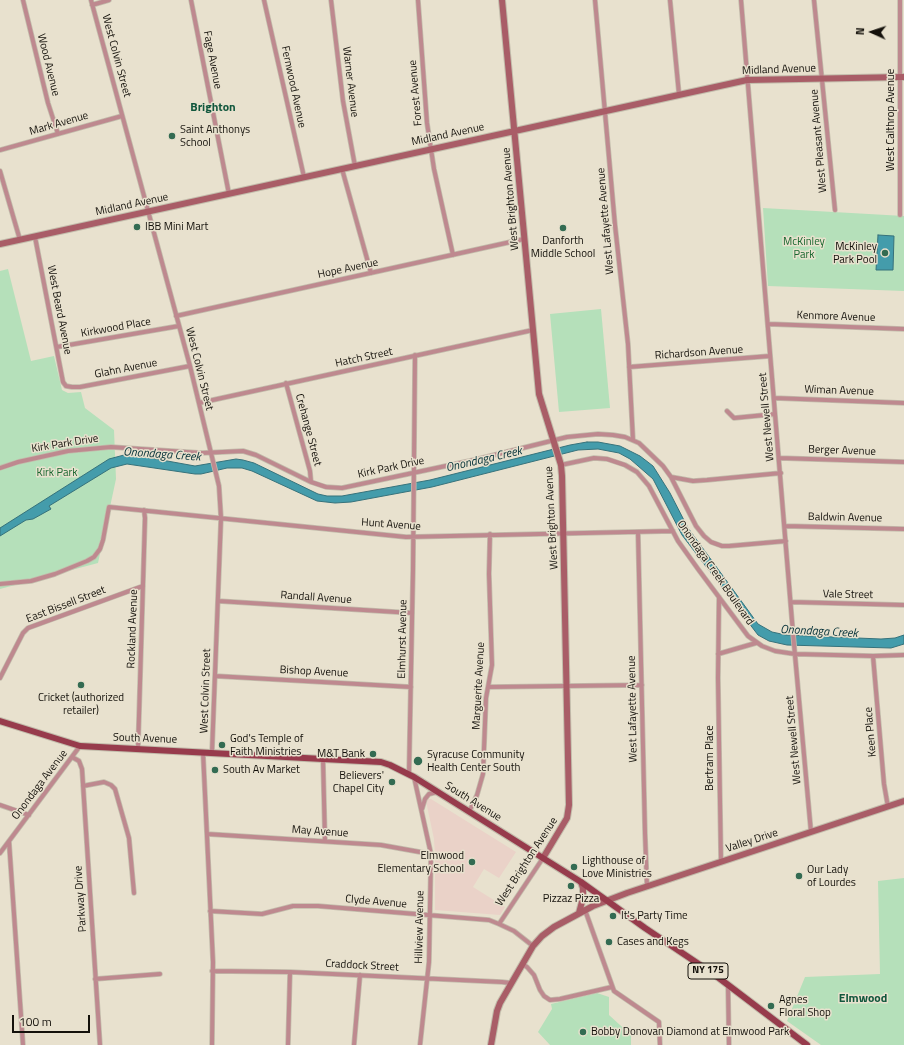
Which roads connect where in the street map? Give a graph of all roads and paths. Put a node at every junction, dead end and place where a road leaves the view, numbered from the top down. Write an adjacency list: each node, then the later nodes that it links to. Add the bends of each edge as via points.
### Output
1 (23, 0): 21 (street, Wood Avenue)
2 (109, 0): 13 (street)
3 (191, 0): 28 (street, Fage Avenue)
4 (264, 0): 27 (street, Fernwood Avenue)
5 (332, 0): 24 (street, Warner Avenue, via 343,101)
6 (418, 0): 22 (street, Forest Avenue)
7 (502, 0): 20 (street, West Brighton Avenue)
8 (595, 0): 18 (street, West Lafayette Avenue)
9 (670, 0): 17 (street)
10 (741, 0): 16 (street, West Newell Street)
11 (814, 0): 14 (street, West Pleasant Avenue)
12 (900, 0): 15 (street, West Calthrop Avenue)
13 (92, 2): 19 (street, West Colvin Street)
14 (822, 78): 15 (street, Midland Avenue); 16 (street, Midland Avenue); 29 (street, West Pleasant Avenue)
15 (902, 78): 31 (street, West Calthrop Avenue)
16 (747, 80): 17 (street, Midland Avenue); 39 (street, West Newell Street)
17 (679, 94): 18 (street, Midland Avenue)
18 (605, 111): 20 (street, Midland Avenue); 47 (street, West Lafayette Avenue)
19 (122, 116): 21 (street, Mark Avenue); 30 (street, West Colvin Street)
20 (514, 131): 22 (street, Midland Avenue); 33 (street, West Brighton Avenue)
21 (58, 134): 23 (street, Mark Avenue)
22 (431, 149): 24 (street, Midland Avenue); 36 (street, Forest Avenue)
23 (0, 150)
24 (354, 166): 25 (street, Midland Avenue)
25 (342, 169): 27 (street, Midland Avenue); 37 (street)
26 (0, 172): 34 (street)
27 (304, 177): 28 (street, Midland Avenue)
28 (229, 194): 30 (street, Midland Avenue)
29 (835, 210)
30 (148, 212): 32 (street, Midland Avenue); 38 (street, West Colvin Street)
31 (900, 215)
32 (35, 237): 34 (street, Midland Avenue); 43 (street, West Beard Avenue)
33 (524, 239): 36 (street, Hope Avenue); 42 (street, West Brighton Avenue)
34 (20, 240): 35 (street, Midland Avenue)
35 (0, 244)
36 (453, 255): 37 (street, Hope Avenue)
37 (371, 273): 38 (street, Hope Avenue)
38 (176, 316): 40 (street, West Colvin Street)
39 (768, 324): 41 (street, Kenmore Avenue); 45 (street, West Newell Street)
40 (179, 326): 43 (street, Kirkwood Place); 46 (street, West Colvin Street)
41 (904, 328)
42 (533, 330): 44 (street, Hatch Street); 56 (street, West Brighton Avenue, via 539,394)
43 (57, 347): 49 (street, West Beard Avenue, via 63,382)
44 (415, 356): 48 (street, Hatch Street); 62 (street)
45 (770, 356): 47 (street, Richardson Avenue); 50 (street, West Newell Street)
46 (190, 366): 49 (street, Glahn Avenue, via 80,387); 51 (street, West Colvin Street)
47 (629, 367): 55 (street, West Lafayette Avenue)
48 (286, 383): 51 (street, Hatch Street); 65 (street, Crehange Street)
49 (66, 386)
50 (774, 398): 52 (street, Wiman Avenue); 54 (street, West Newell Street)
51 (199, 403): 57 (street, West Colvin Street)
52 (904, 403)
53 (727, 411): 54 (street, via 734,418)
54 (775, 414): 58 (street, West Newell Street)
55 (633, 440): 56 (street, Kirk Park Drive, via 624,436 598,434 567,437); 64 (street, Kirk Park Drive, via 663,466)
56 (554, 443): 59 (street, West Brighton Avenue); 62 (street, Kirk Park Drive)
57 (211, 453): 61 (street, Kirk Park Drive, via 111,447 68,451); 65 (street, Kirk Park Drive, via 232,450 248,452); 67 (street, West Colvin Street, via 219,486)
58 (779, 458): 60 (street, Berger Avenue); 63 (street, West Newell Street)
59 (560, 462): 70 (street, Onondaga Creek Boulevard, via 607,458 637,472 649,486); 72 (street, West Brighton Avenue)
60 (904, 462)
61 (0, 468)
62 (415, 473): 65 (street, Kirk Park Drive, via 342,488 326,487); 74 (street, Elmhurst Avenue)
63 (780, 473): 64 (street, via 693,481); 68 (street, West Newell Street)
64 (671, 477): 75 (street, Kirk Park Drive, via 696,526 711,542 729,546)
65 (311, 482)
66 (144, 510): 67 (street, Hunt Avenue); 76 (street, Hunt Avenue, via 109,507 100,548 94,557 87,561 31,581); 77 (street, Rockland Avenue)
67 (221, 518): 74 (street, Hunt Avenue); 79 (street, West Colvin Street)
68 (785, 526): 69 (street, Baldwin Avenue); 75 (street, West Newell Street)
69 (904, 529)
70 (673, 531): 71 (street, Hunt Avenue); 78 (street, Onondaga Creek Boulevard)
71 (638, 532): 72 (street, Hunt Avenue); 90 (street, West Lafayette Avenue)
72 (564, 533): 73 (street, Hunt Avenue); 91 (street, West Brighton Avenue)
73 (490, 534): 74 (street, Hunt Avenue); 93 (street, Marguerite Avenue, via 492,664)
74 (413, 537): 82 (street, Elmhurst Avenue)
75 (786, 541): 80 (street, West Newell Street)
76 (0, 584)
77 (143, 586): 89 (street, East Bissell Street, via 28,628); 96 (street, Rockland Avenue)
78 (719, 597): 83 (street, Onondaga Creek Boulevard); 84 (street, Bertram Place)
79 (218, 601): 82 (street, Randall Avenue); 88 (street, West Colvin Street)
80 (791, 602): 81 (street, Vale Street); 85 (street, West Newell Street)
81 (904, 605)
82 (412, 613): 92 (street, Elmhurst Avenue)
83 (756, 643): 84 (street); 85 (street, Onondaga Creek Boulevard, via 775,651)
84 (718, 654): 117 (street, Bertram Place)
85 (795, 654): 87 (street, Onondaga Creek Boulevard); 110 (street, West Newell Street)
86 (904, 655): 87 (street, Onondaga Creek Boulevard)
87 (873, 656): 106 (street, Keen Place)
88 (215, 676): 92 (street, Bishop Avenue); 98 (street, West Colvin Street)
89 (0, 678)
90 (642, 685): 91 (street); 119 (street, West Lafayette Avenue)
91 (568, 686): 93 (street); 116 (street, West Brighton Avenue, via 568,814)
92 (411, 687): 101 (street, Elmhurst Avenue)
93 (488, 687): 108 (street, Marguerite Avenue, via 483,774)
94 (0, 721): 95 (main road, South Avenue / NY 175)
95 (80, 746): 96 (main road, South Avenue / NY 175); 99 (street, Onondaga Avenue)
96 (138, 749): 97 (main road, South Avenue / NY 175)
97 (203, 752): 98 (main road, South Avenue / NY 175); 111 (street)
98 (212, 752): 100 (main road, South Avenue / NY 175)
99 (72, 757): 102 (street, Parkway Drive, via 81,763); 109 (street, Onondaga Avenue)
100 (323, 759): 101 (main road, South Avenue / NY 175, via 381,762); 113 (street)
101 (411, 775): 103 (main road, South Avenue / NY 175); 107 (street, Hillview Avenue)
102 (83, 786): 120 (street, via 104,782 115,789 129,838); 133 (street, Parkway Drive)
103 (438, 792): 107 (street, via 429,794); 108 (main road, South Avenue / NY 175)
104 (904, 801): 106 (street, Valley Drive)
105 (0, 804): 109 (street)
106 (888, 807): 110 (street, Valley Drive)
107 (422, 809): 115 (street, Hillview Avenue)
108 (469, 812): 116 (main road, South Avenue / NY 175)
109 (29, 815): 112 (street, Onondaga Avenue)
110 (811, 832): 117 (street, Valley Drive)
111 (207, 834): 113 (street, May Avenue); 122 (street)
112 (9, 841): 114 (street, Onondaga Avenue); 137 (street)
113 (325, 841): 115 (street, May Avenue, via 381,845)
114 (0, 853)
115 (431, 854): 124 (street, Hillview Avenue)
116 (543, 858): 118 (main road, South Avenue / NY 175); 125 (street, West Brighton Avenue)
117 (721, 862): 119 (street, Valley Drive)
118 (581, 882): 121 (main road, South Avenue / NY 175); 123 (street)
119 (647, 886): 121 (street, Valley Drive)
120 (134, 893)
121 (607, 900): 123 (street, Valley Drive); 135 (main road, South Avenue / NY 175)
122 (210, 911): 124 (street, Clyde Avenue, via 262,914 294,906 305,906); 128 (street)
123 (582, 911): 126 (street, Valley Drive, via 554,926); 136 (street)
124 (430, 915): 125 (street, Clyde Avenue, via 489,920); 132 (street, Hillview Avenue)
125 (499, 924): 126 (street, Clyde Avenue, via 514,931)
126 (533, 946): 127 (street, Valley Drive)
127 (522, 964): 134 (street, Valley Drive); 136 (street, via 534,975 540,990 550,1000)
128 (212, 971): 129 (street, Craddock Street); 139 (street)
129 (290, 972): 131 (street, Craddock Street); 140 (street)
130 (160, 974): 133 (street)
131 (360, 975): 132 (street, Craddock Street); 141 (street)
132 (428, 978): 134 (street, Craddock Street); 142 (street, Hillview Avenue)
133 (95, 979): 138 (street, Parkway Drive)
134 (511, 983): 143 (street, Valley Drive, via 497,1011)
135 (728, 985): 145 (street); 146 (main road, South Avenue / NY 175)
136 (612, 987): 144 (street, via 616,993 659,1022)
137 (23, 1045)
138 (100, 1045)
139 (212, 1045)
140 (288, 1045)
141 (354, 1045)
142 (420, 1045)
143 (491, 1045)
144 (660, 1045)
145 (729, 1045)
146 (807, 1045)

